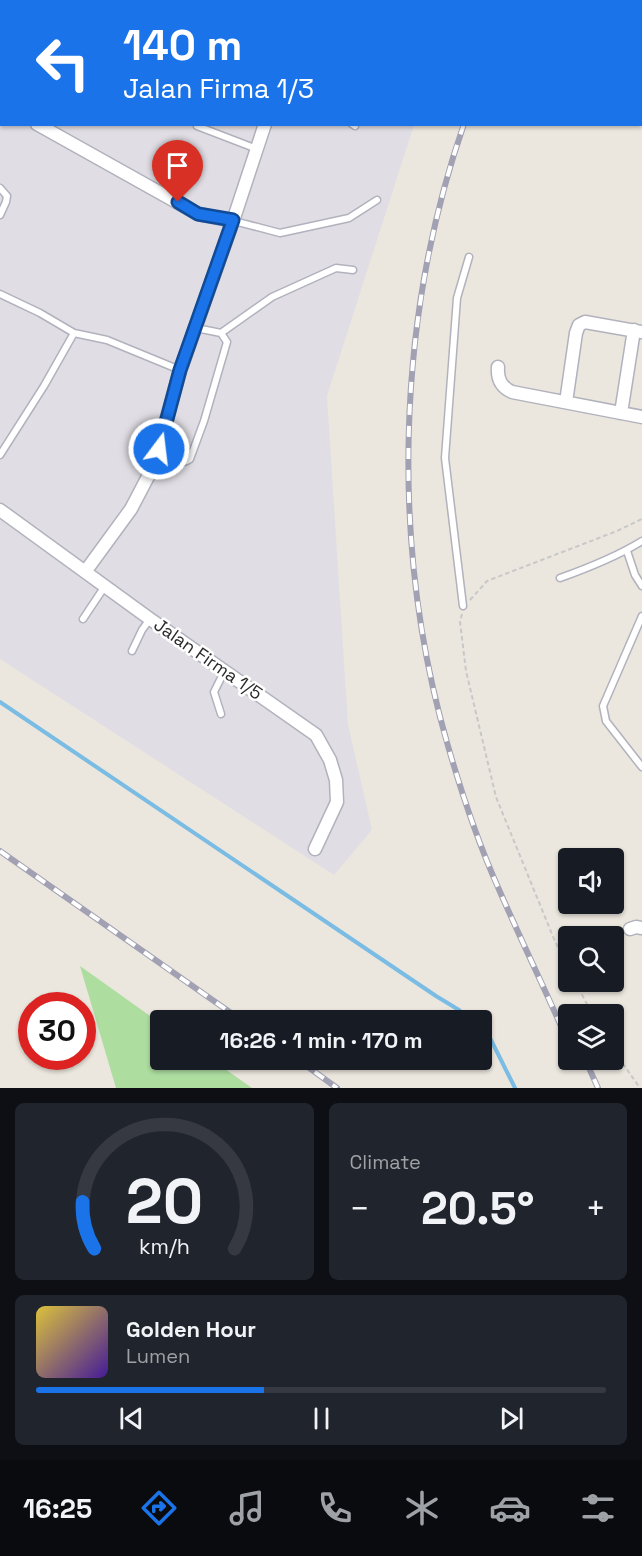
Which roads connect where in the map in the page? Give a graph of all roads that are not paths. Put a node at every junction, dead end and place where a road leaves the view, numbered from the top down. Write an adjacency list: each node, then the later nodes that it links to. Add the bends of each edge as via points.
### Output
1 (41, 126): 8 (street, via 198,214)
2 (197, 126): 4 (lane)
3 (264, 126): 4 (street)
4 (256, 149): 8 (street)
5 (0, 188): 7 (lane, via 7,196)
6 (377, 200): 8 (lane, via 349,218 280,232)
7 (0, 215)
8 (233, 220): 12 (street)
9 (469, 257): 30 (lane, via 457,298 445,458)
10 (352, 270): 15 (lane, via 336,268 272,297)
11 (0, 294): 14 (lane)
12 (196, 328): 15 (lane); 17 (street)
13 (638, 331): 18 (street, via 585,322 579,325); 19 (street)
14 (74, 333): 17 (lane, via 107,340); 22 (lane)
15 (221, 333): 21 (lane, via 227,342 190,459 175,463)
16 (498, 367): 18 (street, via 497,376 507,390)
17 (180, 370): 21 (street)
18 (566, 402): 19 (street)
19 (621, 413): 20 (street)
20 (642, 417)
21 (159, 449): 26 (street, via 131,509)
22 (0, 455)
23 (0, 510): 26 (street, Jalan Firma 1/5)
24 (642, 542): 25 (lane)
25 (627, 550): 27 (lane); 29 (lane)
26 (86, 572): 28 (street, Jalan Firma 1/5)
27 (560, 578)
28 (105, 586): 32 (lane); 33 (street, Jalan Firma 1/5)
29 (642, 586)
30 (463, 606)
31 (642, 616): 37 (lane, via 603,706 606,721)
32 (84, 619)
33 (150, 619): 34 (lane); 35 (street, Jalan Firma 1/5)
34 (132, 651)
35 (224, 671): 36 (lane, via 214,692); 38 (street, Jalan Firma 1/5, via 316,735 330,759 337,802)
36 (221, 714)
37 (642, 767)
38 (315, 849)

